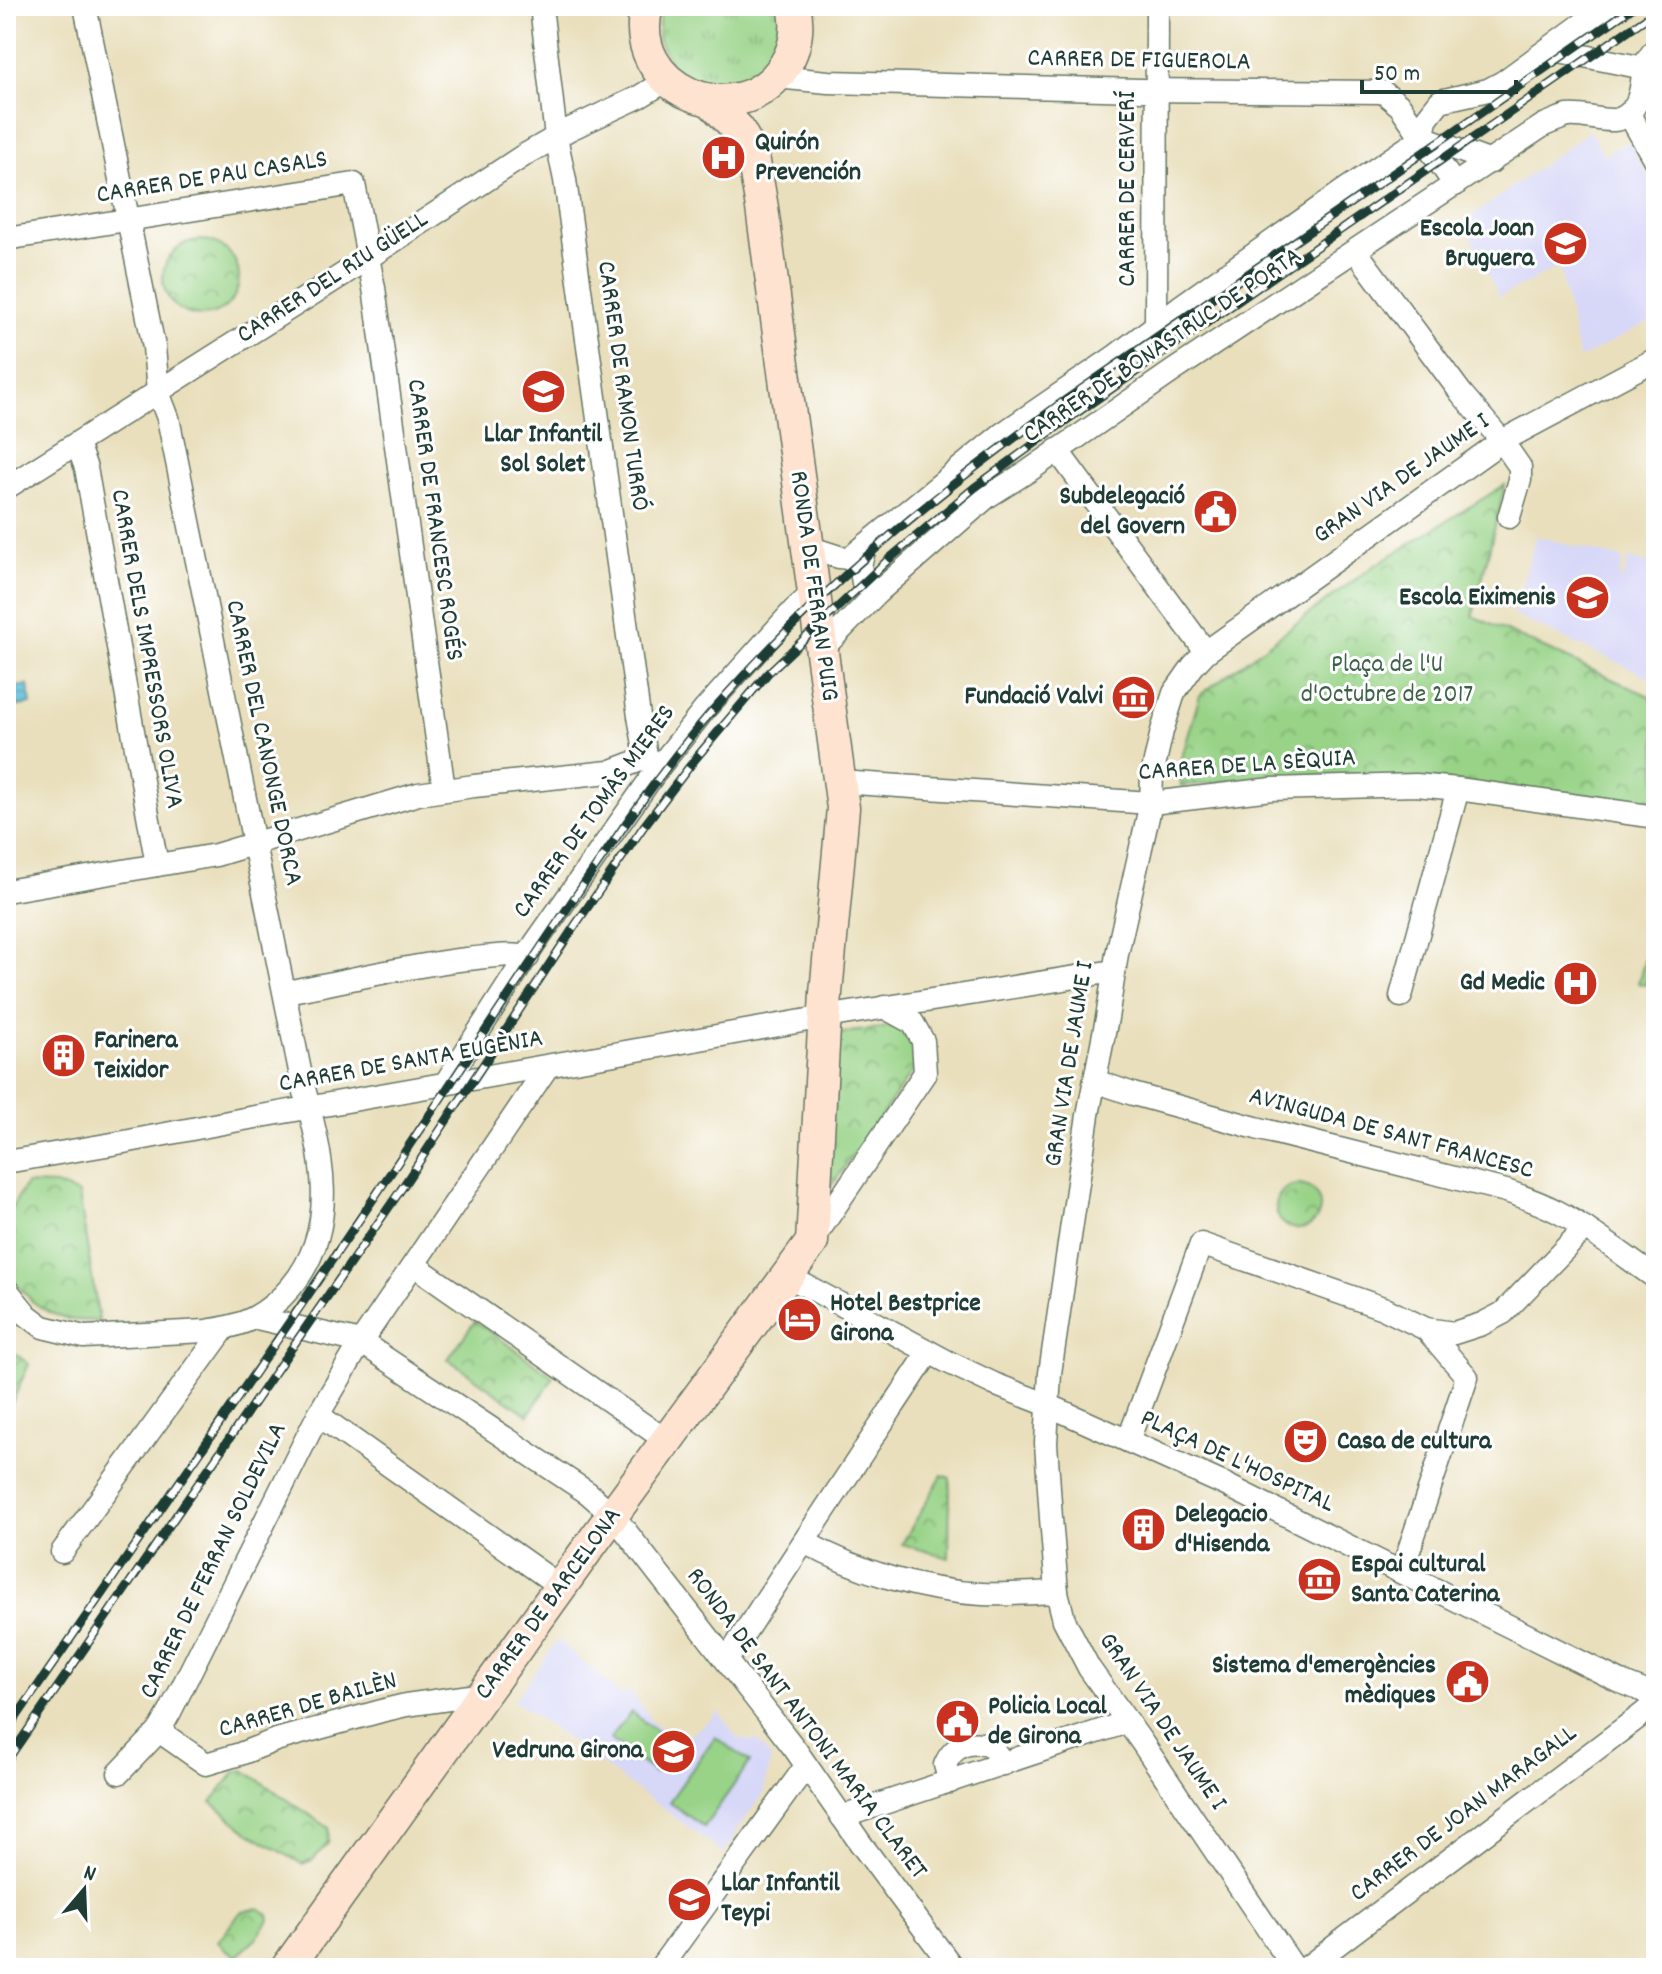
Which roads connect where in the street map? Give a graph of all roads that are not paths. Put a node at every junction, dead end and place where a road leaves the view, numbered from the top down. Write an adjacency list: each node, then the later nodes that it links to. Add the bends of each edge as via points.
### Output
1 (85, 6): 21 (street, CARRER DEL CANONGE DORCA)
2 (541, 6): 15 (street, CARRER DE RAMON TURRÓ)
3 (647, 6): 10 (main road, via 646,44)
4 (1157, 6): 12 (street, CARRER DE CERVERÍ)
5 (1607, 6): 8 (street)
6 (803, 12): 11 (main road, RONDA DE FERRAN PUIG, via 793,49)
7 (1656, 48): 9 (street)
8 (1549, 49): 9 (street); 16 (street, via 1488,90 1440,101 1426,119)
9 (1644, 68): 14 (street)
10 (667, 80): 13 (main road); 15 (street, CARRER DEL RIU GÜELL)
11 (770, 83): 12 (street, CARRER DE FIGUEROLA); 13 (main road, via 740,99); 17 (main road, RONDA DE FERRAN PUIG)
12 (1157, 89): 16 (street, CARRER DE FIGUEROLA, via 1383,92); 25 (street, CARRER DE CERVERÍ)
13 (711, 101): 17 (main road, RONDA DE FERRAN PUIG, via 738,129)
14 (1642, 101): 18 (street, CARRER DE BONASTRUC DE PORTA, via 1622,119 1555,120); 19 (street)
15 (556, 137): 24 (street, CARRER DEL RIU GÜELL); 39 (street, CARRER DE RAMON TURRÓ)
16 (1423, 137): 18 (street); 20 (street, CARRER DE FIGUEROLA); 25 (street, CARRER DE BONASTRUC DE PORTA)
17 (753, 156): 34 (main road, RONDA DE FERRAN PUIG)
18 (1491, 162): 20 (street, CARRER DE BONASTRUC DE PORTA)
19 (1656, 162)
20 (1455, 185): 23 (street, CARRER DE BONASTRUC DE PORTA)
21 (128, 219): 22 (street, CARRER DE PAU CASALS); 24 (street, CARRER DE PAU CASALS, via 354,184); 27 (street, CARRER DEL CANONGE DORCA)
22 (6, 239)
23 (1356, 251): 28 (street); 30 (street, CARRER DE BONASTRUC DE PORTA)
24 (368, 257): 27 (street, CARRER DEL RIU GÜELL); 42 (street, CARRER DE FRANCESC ROGÉS)
25 (1156, 325): 33 (street, CARRER DE BONASTRUC DE PORTA, via 1002,434)
26 (1656, 359): 28 (street, GRAN VIA DE JAUME I)
27 (158, 392): 29 (street, CARRER DEL RIU GÜELL); 45 (street, CARRER DEL CANONGE DORCA, via 168,418)
28 (1502, 441): 32 (street, via 1520,467); 38 (street, GRAN VIA DE JAUME I)
29 (77, 444): 31 (street, CARRER DEL RIU GÜELL); 46 (street, CARRER DELS IMPRESSORS OLIVA, via 86,468)
30 (1057, 450): 36 (street, CARRER DE BONASTRUC DE PORTA, via 987,497); 38 (street)
31 (6, 488)
32 (1509, 517)
33 (866, 545): 34 (street, CARRER DE BONASTRUC DE PORTA, via 850,558); 36 (street, via 860,565 863,583)
34 (808, 547): 35 (main road, RONDA DE FERRAN PUIG)
35 (814, 592): 37 (main road, RONDA DE FERRAN PUIG); 39 (street, CARRER DE TOMÀS MIERES)
36 (878, 592): 37 (street, CARRER DE BONASTRUC DE PORTA)
37 (822, 649): 40 (main road, RONDA DE FERRAN PUIG)
38 (1206, 652): 43 (street, GRAN VIA DE JAUME I, via 1174,693 1152,775)
39 (652, 761): 42 (street, via 609,772); 48 (street, CARRER DE TOMÀS MIERES)
40 (840, 782): 43 (street, CARRER DE LA SÈQUIA); 53 (main road, RONDA DE FERRAN PUIG, via 843,808)
41 (1458, 789): 43 (street, CARRER DE LA SÈQUIA, via 1272,789); 44 (street, CARRER DE LA SÈQUIA); 51 (street)
42 (444, 790): 45 (street)
43 (1151, 803): 49 (street, GRAN VIA DE JAUME I)
44 (1656, 817)
45 (255, 844): 46 (street); 50 (street, CARRER DEL CANONGE DORCA)
46 (157, 865): 47 (street)
47 (6, 891)
48 (528, 957): 50 (street, via 513,954 418,966); 56 (street, CARRER DE TOMÀS MIERES)
49 (1114, 971): 52 (street, CARRER DE SANTA EUGÈNIA); 55 (street, GRAN VIA DE JAUME I)
50 (285, 992): 57 (street, CARRER DEL CANONGE DORCA)
51 (1401, 996)
52 (884, 1007): 53 (street, CARRER DE SANTA EUGÈNIA); 60 (street, via 913,1023 923,1041 925,1073)
53 (825, 1017): 54 (street, CARRER DE SANTA EUGÈNIA); 60 (main road, RONDA DE FERRAN PUIG)
54 (548, 1066): 56 (street, CARRER DE SANTA EUGÈNIA); 61 (street, CARRER DE FERRAN SOLDEVILA)
55 (1095, 1081): 59 (street, AVINGUDA DE SANT FRANCESC, via 1270,1132 1506,1191); 70 (street, GRAN VIA DE JAUME I)
56 (445, 1084): 57 (street, CARRER DE SANTA EUGÈNIA)
57 (309, 1108): 58 (street, CARRER DE SANTA EUGÈNIA); 65 (street, CARRER DEL CANONGE DORCA, via 322,1176 320,1234 301,1274)
58 (6, 1162)
59 (1585, 1228): 63 (street, AVINGUDA DE SANT FRANCESC); 67 (street, via 1503,1313 1454,1333)
60 (812, 1242): 62 (main road, CARRER DE BARCELONA)
61 (414, 1265): 68 (street, CARRER DE FERRAN SOLDEVILA); 72 (street)
62 (787, 1276): 69 (street, PLAÇA DE L'HOSPITAL); 72 (main road, CARRER DE BARCELONA)
63 (1656, 1278)
64 (6, 1289): 66 (street, via 43,1327 84,1337)
65 (257, 1318): 66 (street); 68 (street)
66 (224, 1329): 76 (street)
67 (1426, 1329): 73 (street, via 1383,1308 1201,1244); 77 (street, via 1467,1377)
68 (361, 1342): 71 (street, CARRER DE FERRAN SOLDEVILA); 74 (street, RONDA DE SANT ANTONI MARIA CLARET)
69 (929, 1352): 70 (street, PLAÇA DE L'HOSPITAL); 75 (street)
70 (1048, 1405): 73 (street, PLAÇA DE L'HOSPITAL); 79 (street, GRAN VIA DE JAUME I)
71 (318, 1415): 78 (street); 85 (street, CARRER DE FERRAN SOLDEVILA)
72 (654, 1433): 74 (main road, CARRER DE BARCELONA)
73 (1128, 1441): 77 (street, PLAÇA DE L'HOSPITAL)
74 (613, 1515): 78 (main road, CARRER DE BARCELONA); 80 (street, RONDA DE SANT ANTONI MARIA CLARET)
75 (804, 1542): 79 (street, via 872,1572 946,1590); 80 (street)
76 (62, 1552)
77 (1402, 1571): 82 (street, PLAÇA DE L'HOSPITAL)
78 (561, 1587): 81 (main road, CARRER DE BARCELONA)
79 (1057, 1592): 84 (street, GRAN VIA DE JAUME I, via 1082,1656)
80 (727, 1660): 86 (street, RONDA DE SANT ANTONI MARIA CLARET)
81 (484, 1694): 85 (street, CARRER DE BAILÈN, via 385,1710 206,1764); 89 (main road, CARRER DE BARCELONA)
82 (1656, 1696)
83 (1656, 1704): 93 (street, CARRER DE JOAN MARAGALL)
84 (1127, 1722): 88 (street); 92 (street, GRAN VIA DE JAUME I)
85 (159, 1731): 87 (street, CARRER DE FERRAN SOLDEVILA)
86 (806, 1766): 88 (street, RONDA DE SANT ANTONI MARIA CLARET); 90 (street)
87 (119, 1773)
88 (842, 1817): 91 (street, RONDA DE SANT ANTONI MARIA CLARET)
89 (287, 1968)
90 (660, 1968)
91 (953, 1968)
92 (1294, 1968)
93 (1306, 1968)

